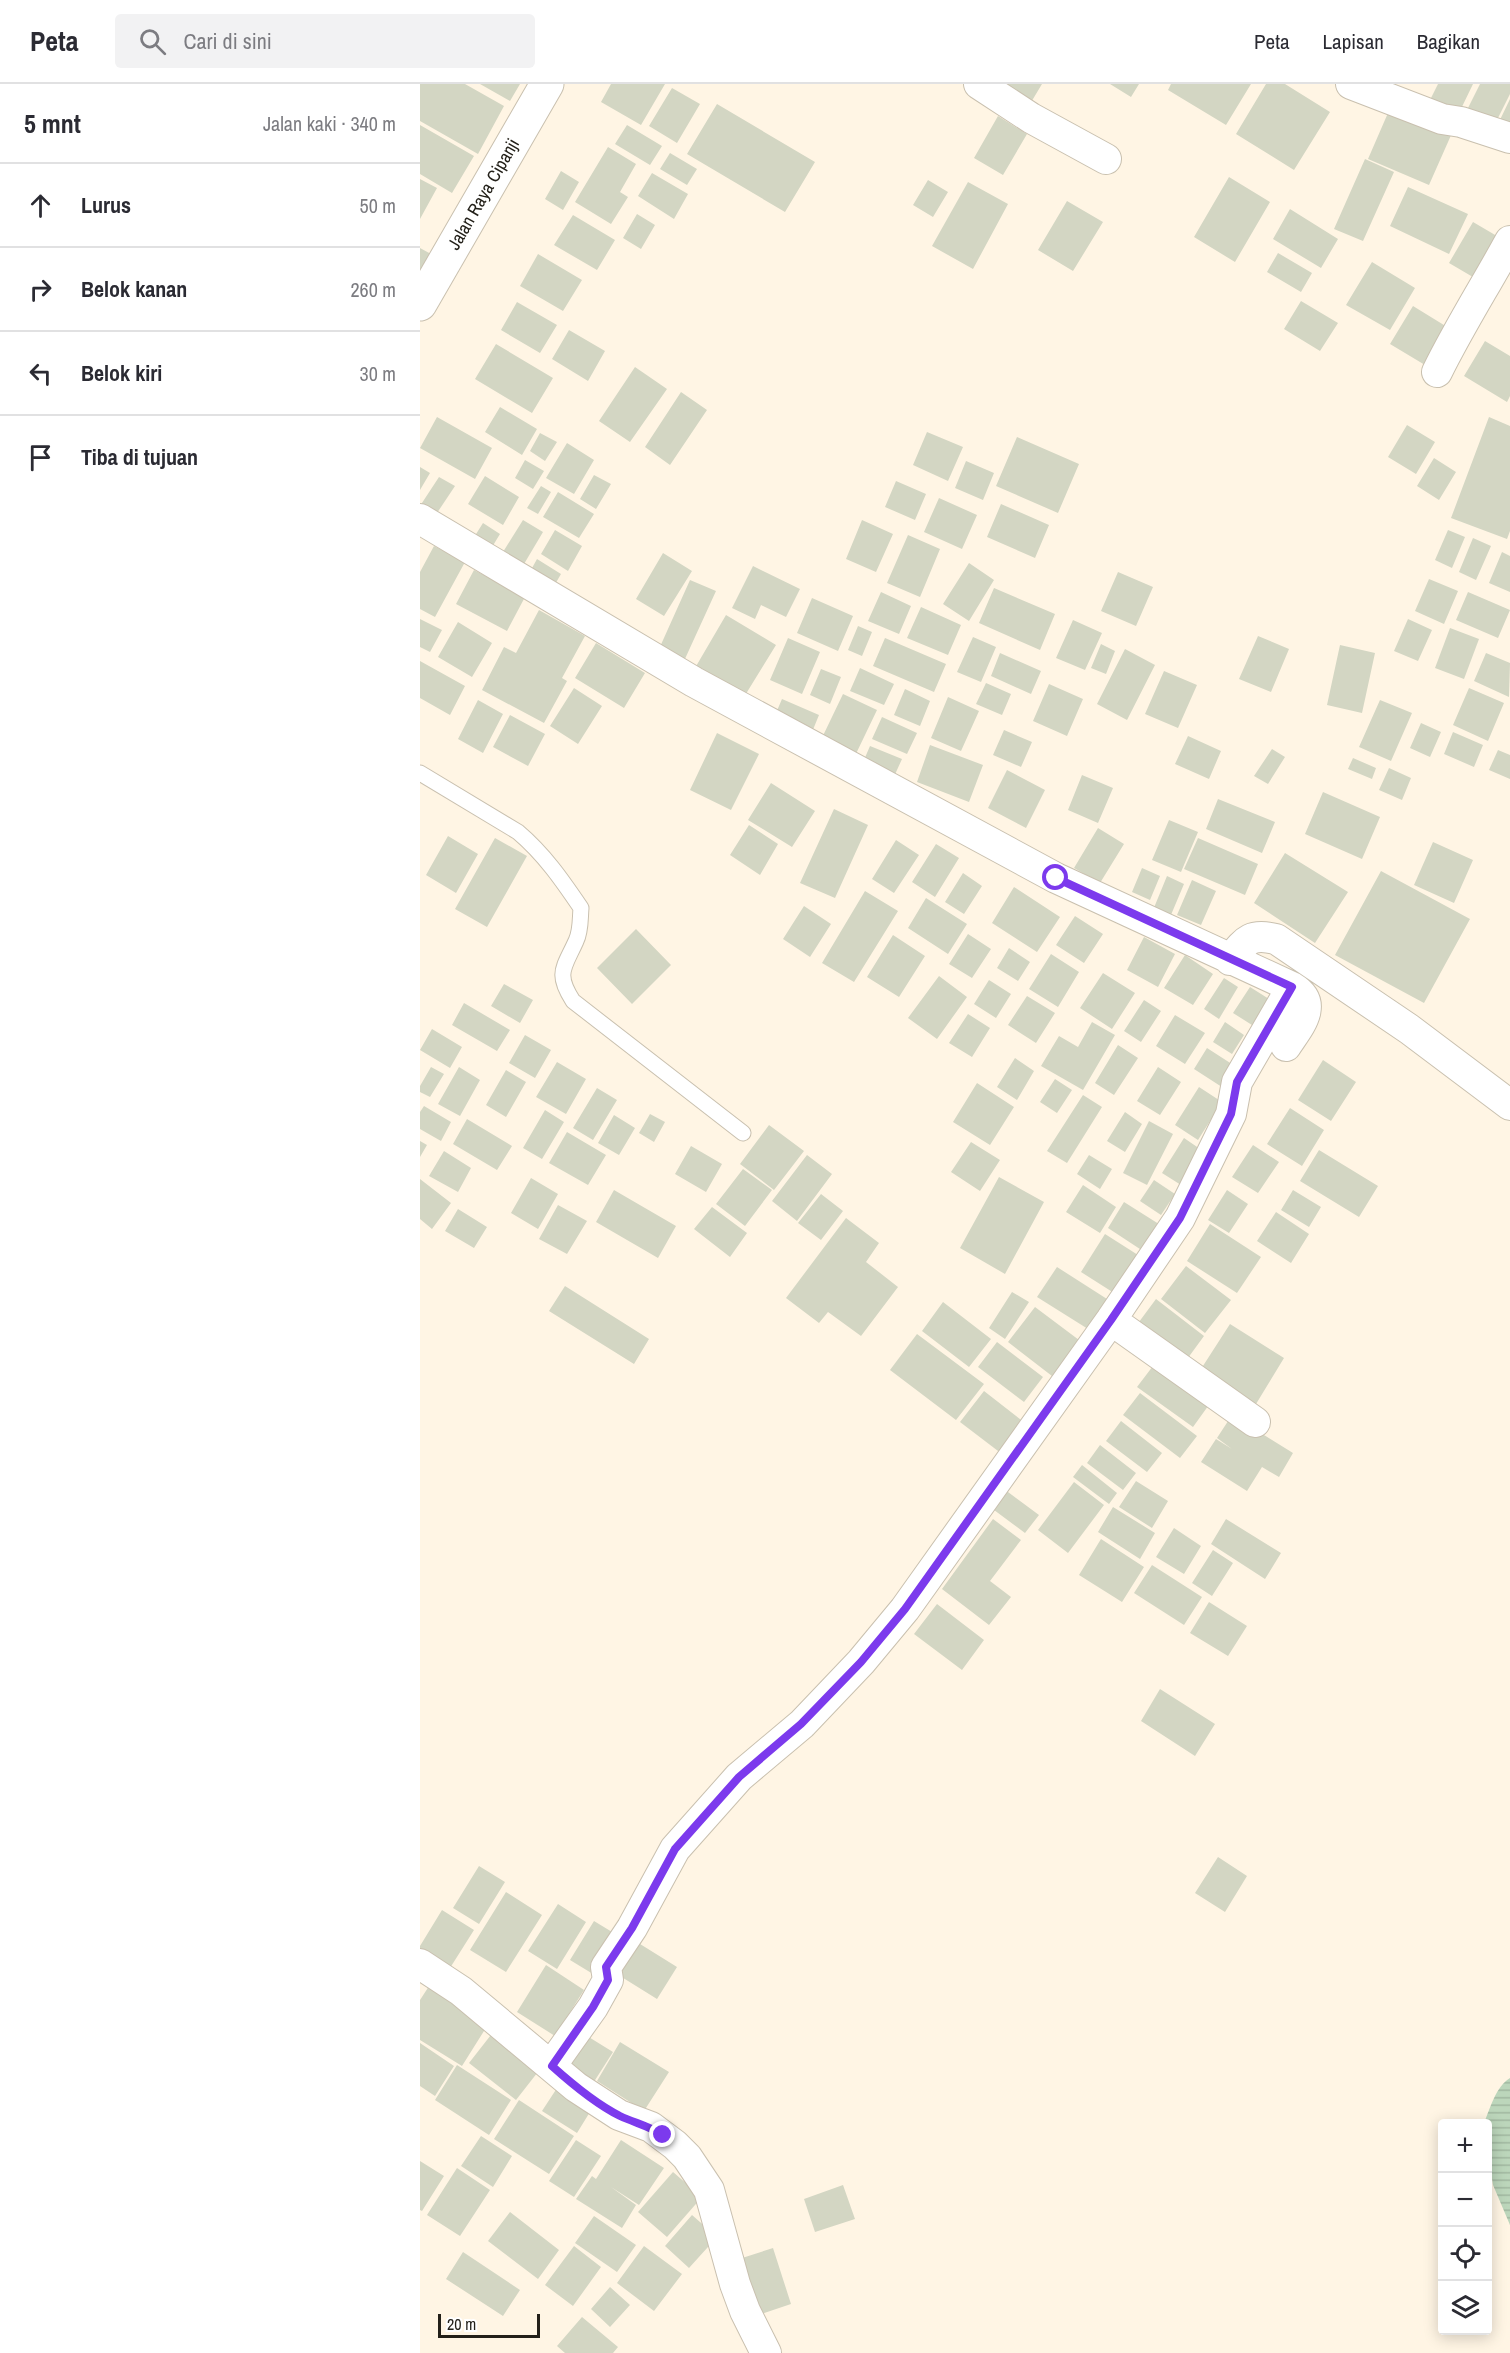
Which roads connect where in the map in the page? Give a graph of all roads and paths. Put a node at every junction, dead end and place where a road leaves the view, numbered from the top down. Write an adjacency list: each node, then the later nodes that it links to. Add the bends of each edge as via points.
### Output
1 (547, 84): 7 (main road, Jalan Raya Cipanji)
2 (979, 84): 5 (street)
3 (1351, 84): 4 (street, via 1442,119)
4 (1510, 138)
5 (1106, 159)
6 (1510, 241): 8 (street)
7 (420, 304)
8 (1437, 372)
9 (420, 519): 11 (street, via 715,693 1056,878)
10 (420, 773): 15 (lane, via 518,832 555,869 581,908 577,939 562,968 565,989 573,1001)
11 (1230, 960): 12 (street); 14 (street, via 1251,938 1276,939 1409,1029)
12 (1292, 987): 13 (street, via 1305,1000 1306,1010); 16 (street, via 1237,1082 1231,1114 1180,1218)
13 (1286, 1046)
14 (1510, 1105)
15 (743, 1133)
16 (1111, 1320): 17 (street); 19 (street, via 876,1645 801,1724 739,1777 675,1849 606,1967 608,1980 593,2007)
17 (1255, 1422)
18 (420, 1964): 19 (street, via 461,1990)
19 (552, 2066): 20 (street, via 619,2115 651,2127 687,2157 709,2190 745,2311)
20 (766, 2353)

